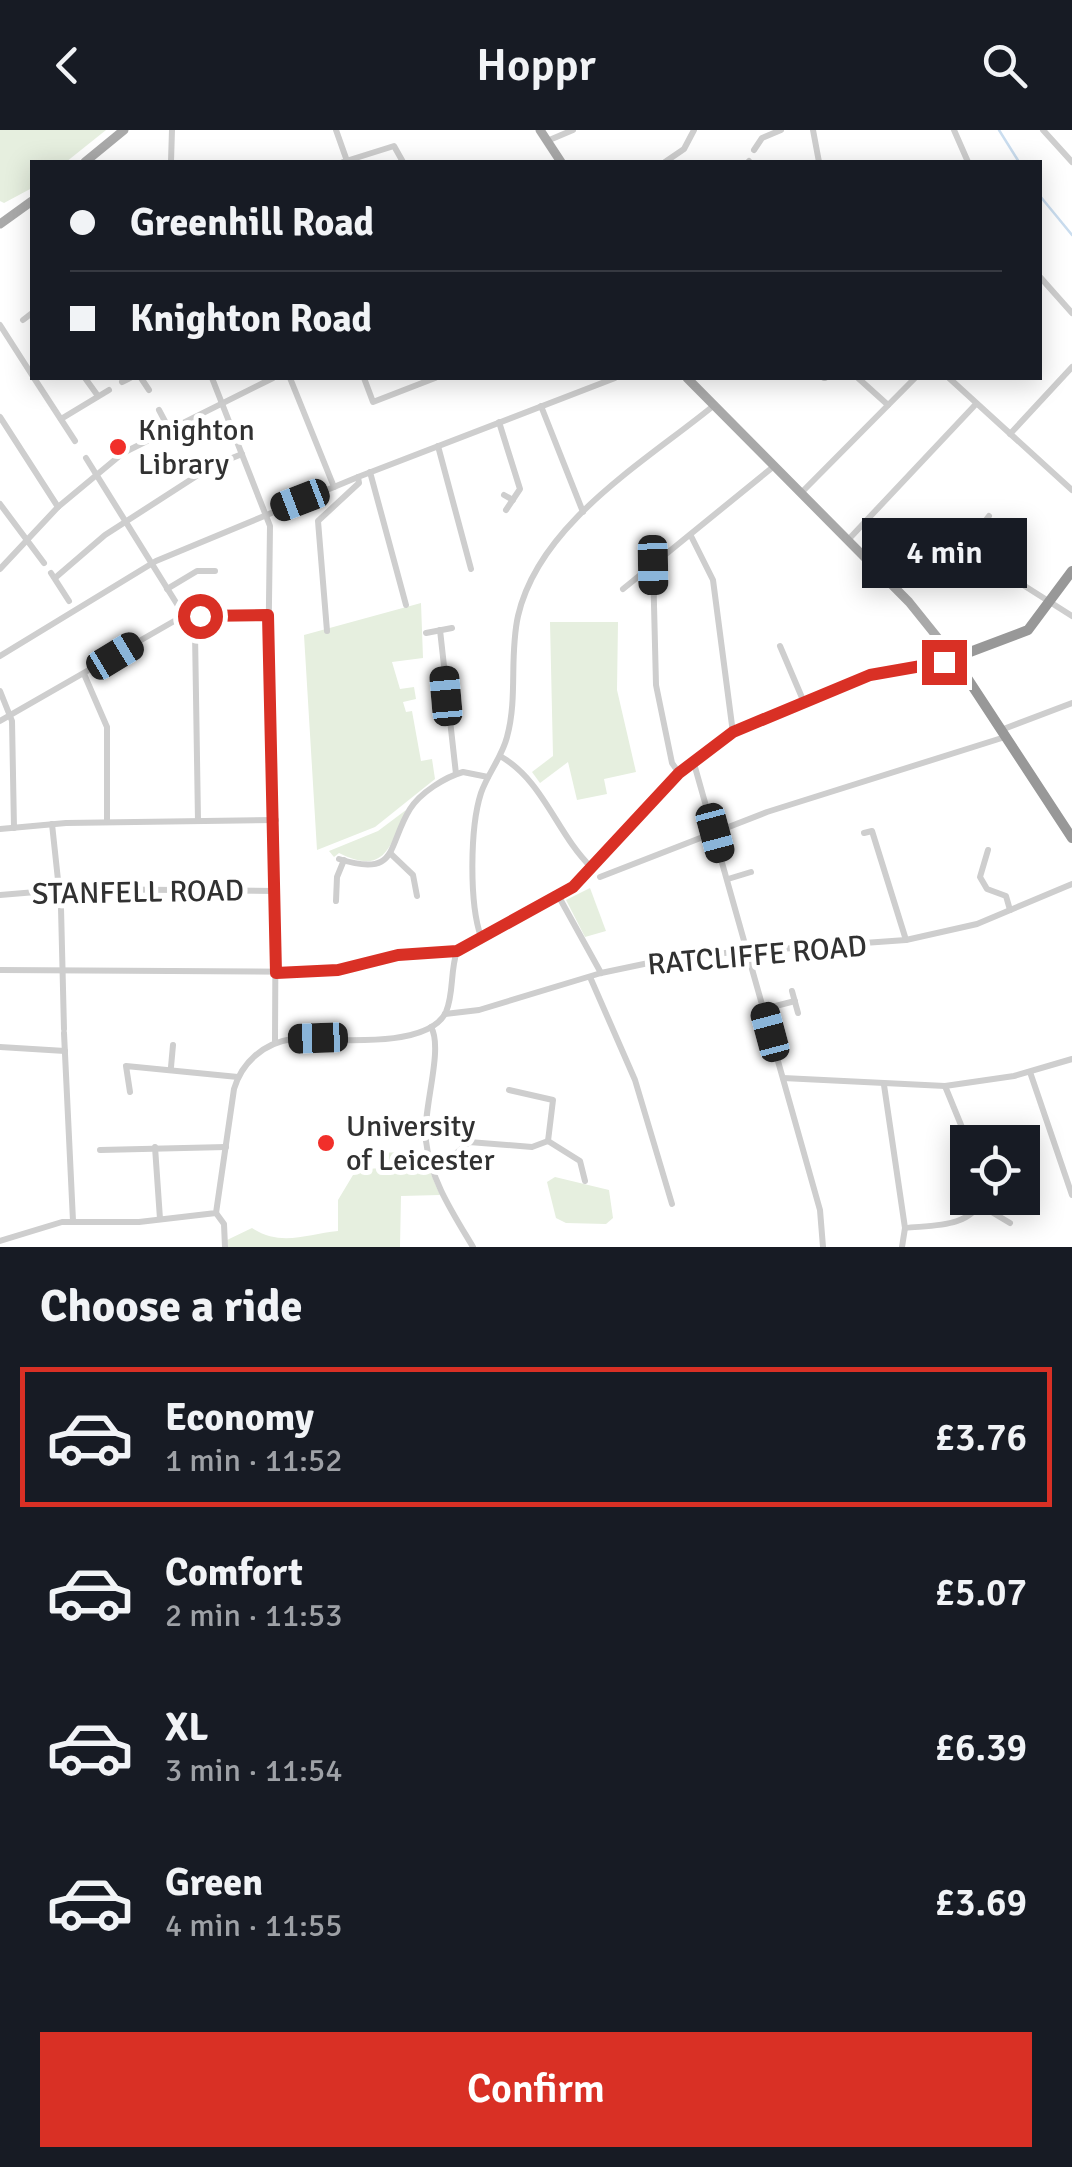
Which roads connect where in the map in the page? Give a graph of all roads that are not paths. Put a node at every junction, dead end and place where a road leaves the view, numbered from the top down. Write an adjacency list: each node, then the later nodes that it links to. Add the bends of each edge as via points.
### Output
1 (124, 130): 13 (main road)
2 (172, 130): 14 (street)
3 (336, 130): 15 (street)
4 (540, 130): 11 (main road)
5 (573, 130): 11 (street)
6 (694, 130): 19 (street)
7 (780, 130): 12 (street)
8 (813, 130): 20 (street)
9 (954, 130): 21 (street)
10 (1043, 130): 22 (street)
11 (548, 142): 18 (main road)
12 (754, 150)
13 (86, 160)
14 (172, 160)
15 (344, 160)
16 (351, 160): 17 (street, via 394,146)
17 (402, 160)
18 (559, 160)
19 (668, 160)
20 (819, 160)
21 (967, 160)
22 (1072, 162)
23 (30, 202): 24 (main road)
24 (0, 224)
25 (1042, 279): 26 (street)
26 (1072, 313)
27 (30, 316): 28 (street)
28 (24, 320)
29 (0, 325): 30 (street)
30 (3, 335): 32 (street)
31 (1072, 367): 59 (street)
32 (30, 372)
33 (36, 380): 56 (street)
34 (87, 380): 48 (street)
35 (142, 380): 47 (street)
36 (213, 380): 49 (street)
37 (269, 380): 49 (street)
38 (291, 380): 70 (street)
39 (365, 380): 40 (street, via 373,402)
40 (430, 380)
41 (609, 380): 52 (street)
42 (689, 380): 53 (main road)
43 (860, 380): 51 (street)
44 (913, 380): 51 (street)
45 (951, 380): 50 (street)
46 (109, 390): 48 (street)
47 (149, 390)
48 (98, 396): 56 (street)
49 (221, 402): 58 (street); 62 (street)
50 (976, 404): 59 (street); 83 (street)
51 (888, 405): 72 (street)
52 (541, 406): 57 (street); 78 (street)
53 (712, 407): 64 (main road); 78 (street)
54 (159, 410): 58 (street)
55 (0, 417): 76 (street)
56 (62, 419): 60 (street)
57 (499, 422): 61 (street); 74 (street, via 520,489)
58 (168, 427): 66 (street)
59 (1010, 434): 69 (street)
60 (76, 441)
61 (438, 446): 65 (street); 88 (street)
62 (242, 454): 79 (street); 81 (street)
63 (86, 458): 66 (street)
64 (773, 466): 72 (main road); 82 (street)
65 (370, 472): 68 (street); 95 (street)
66 (96, 474): 76 (street); 81 (street)
67 (1072, 474): 69 (street)
68 (358, 478): 70 (street); 102 (street, via 318,520)
69 (1064, 482): 71 (street)
70 (334, 487): 79 (street)
71 (1072, 490)
72 (801, 494): 83 (main road)
73 (504, 495): 74 (street)
74 (513, 500): 77 (street)
75 (0, 504): 84 (street)
76 (58, 507): 84 (street)
77 (506, 510)
78 (583, 512): 117 (street, via 548,548 524,595)
79 (266, 513): 86 (street); 97 (street)
80 (989, 516): 96 (street, via 972,538 974,554)
81 (125, 522): 86 (street); 94 (street, via 53,576)
82 (691, 536): 87 (street); 115 (street, via 713,580)
83 (848, 540): 104 (main road)
84 (28, 541): 85 (street); 89 (street)
85 (44, 564)
86 (152, 564): 92 (street); 106 (street)
87 (653, 565): 93 (street); 119 (street, via 656,685)
88 (471, 569)
89 (0, 570)
90 (215, 572): 92 (street, via 197,571)
91 (1072, 572): 96 (highway)
92 (167, 589): 99 (street)
93 (623, 589)
94 (69, 601)
95 (406, 604)
96 (1049, 604): 98 (street); 107 (highway, via 1028,630)
97 (268, 615): 99 (street); 122 (street)
98 (1072, 616)
99 (186, 617): 109 (street); 123 (street, via 198,644)
100 (452, 628): 101 (street)
101 (440, 630): 103 (street); 120 (street)
102 (327, 631)
103 (426, 633)
104 (939, 639): 107 (main road); 108 (street)
105 (780, 646): 111 (street)
106 (0, 656)
107 (954, 658): 108 (street); 116 (highway)
108 (929, 667): 111 (street, via 870,675)
109 (84, 674): 113 (street); 124 (street, via 108,727)
110 (0, 690): 113 (street)
111 (803, 700): 115 (street)
112 (1072, 703): 116 (street)
113 (10, 716): 114 (street); 126 (street)
114 (0, 721)
115 (733, 732): 118 (street)
116 (1004, 733): 128 (street); 130 (highway)
117 (500, 756): 121 (street); 133 (street, via 530,777 555,823)
118 (693, 760): 119 (street); 128 (street)
119 (679, 773): 133 (street)
120 (456, 774): 121 (street); 132 (street, via 413,805)
121 (488, 777): 145 (street, via 474,833)
122 (276, 820): 123 (street); 139 (street)
123 (198, 821): 124 (street)
124 (107, 822): 125 (street)
125 (52, 824): 126 (street); 138 (street)
126 (14, 828): 127 (street)
127 (0, 829)
128 (715, 833): 135 (street); 136 (street)
129 (864, 833): 146 (street, via 872,831)
130 (1072, 838)
131 (988, 850): 144 (street, via 980,877 987,889 1006,896)
132 (391, 854): 141 (street, via 412,875); 143 (street, via 367,866 341,860)
133 (592, 868): 142 (street)
134 (752, 872): 136 (street)
135 (600, 877)
136 (728, 879): 148 (street)
137 (1072, 884): 144 (street, RATCLIFFE ROAD)
138 (60, 890): 139 (street, STANFELL ROAD); 140 (street, STANFELL ROAD); 150 (street)
139 (276, 891): 151 (street)
140 (0, 895)
141 (417, 896)
142 (559, 897): 145 (street); 152 (street)
143 (334, 900)
144 (1010, 910): 146 (street, RATCLIFFE ROAD)
145 (481, 937): 147 (street)
146 (906, 940): 148 (street, RATCLIFFE ROAD)
147 (457, 951): 151 (street); 158 (street)
148 (750, 953): 152 (street, RATCLIFFE ROAD, via 682,956); 156 (street)
149 (0, 970): 150 (street)
150 (63, 971): 151 (street); 163 (street)
151 (276, 973): 160 (street)
152 (601, 973): 153 (street, RATCLIFFE ROAD)
153 (590, 976): 158 (street, RATCLIFFE ROAD, via 480,1010); 183 (street, via 635,1080)
154 (792, 991): 155 (street)
155 (795, 1001): 156 (street); 157 (street)
156 (764, 1009): 165 (street)
157 (798, 1013)
158 (445, 1014): 159 (street)
159 (431, 1027): 160 (street, via 406,1038); 180 (street, via 436,1042 424,1124)
160 (276, 1041): 169 (street)
161 (173, 1045): 167 (street)
162 (0, 1048): 163 (street)
163 (65, 1050): 188 (street)
164 (786, 1054): 165 (street)
165 (777, 1056): 170 (street)
166 (1072, 1059): 168 (street)
167 (171, 1067): 169 (street); 174 (street, via 126,1066)
168 (1030, 1072): 172 (street); 182 (street)
169 (238, 1076): 177 (street)
170 (782, 1078): 171 (street); 194 (street, via 820,1210)
171 (884, 1085): 172 (street); 190 (street)
172 (944, 1086): 175 (street)
173 (509, 1090): 176 (street, via 552,1100)
174 (130, 1092)
175 (961, 1125)
176 (548, 1141): 180 (street, via 532,1147 469,1142); 181 (street, via 580,1161)
177 (226, 1146): 178 (street); 184 (street)
178 (156, 1147): 179 (street); 187 (street)
179 (100, 1150)
180 (431, 1165): 193 (street)
181 (584, 1181)
182 (1072, 1195)
183 (672, 1204)
184 (217, 1211): 187 (street); 192 (street)
185 (966, 1215): 190 (street)
186 (1000, 1215): 189 (street)
187 (160, 1219): 188 (street)
188 (73, 1221): 191 (street)
189 (1010, 1222)
190 (905, 1228): 195 (street)
191 (0, 1241)
192 (225, 1247)
193 (472, 1247)
194 (823, 1247)
195 (902, 1247)

